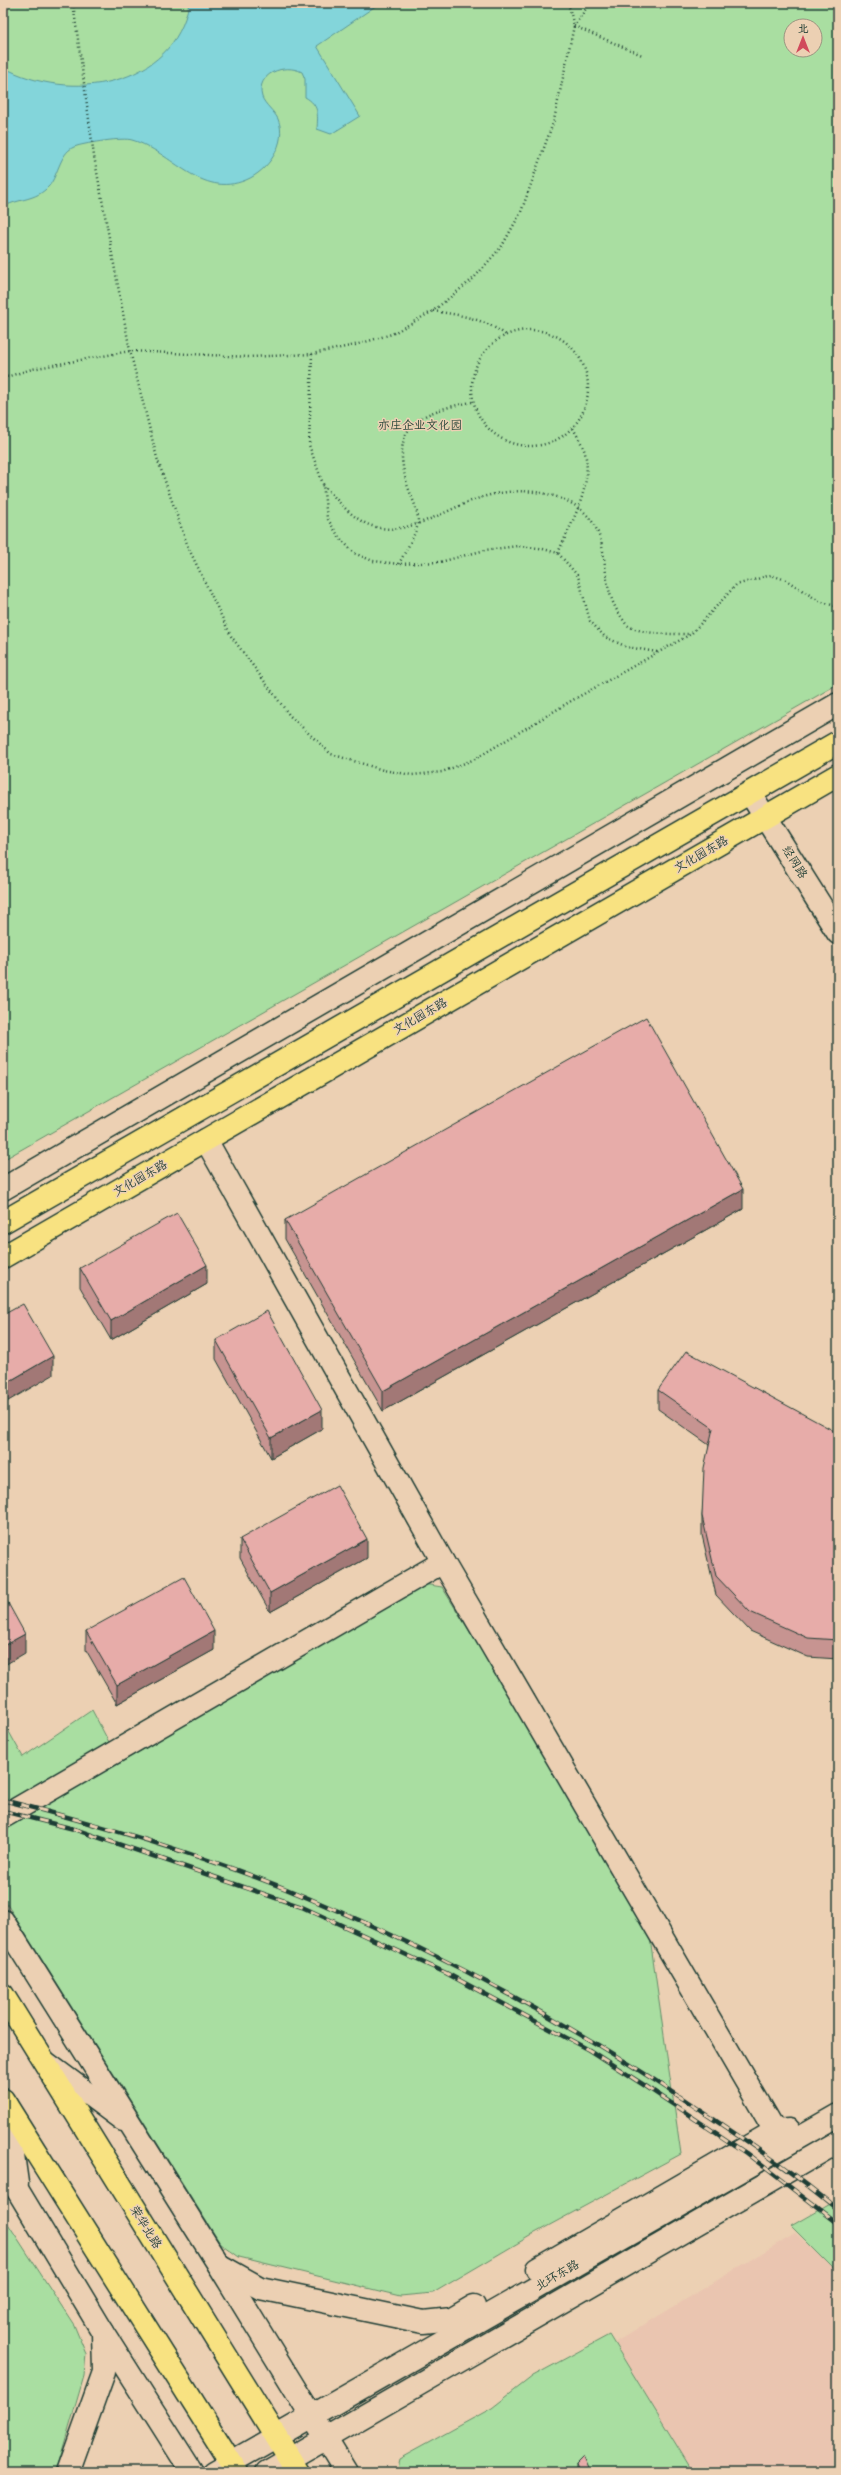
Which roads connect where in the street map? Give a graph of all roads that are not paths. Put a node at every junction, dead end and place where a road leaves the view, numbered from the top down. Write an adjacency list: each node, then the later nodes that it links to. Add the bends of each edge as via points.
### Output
1 (838, 704): 8 (street)
2 (838, 742): 4 (main road)
3 (838, 775): 5 (main road, 文化园东路)
4 (750, 793): 5 (street, 经网路); 9 (main road)
5 (766, 816): 6 (street, 经网路); 7 (main road, 文化园东路)
6 (838, 933)
7 (206, 1140): 12 (main road, 文化园东路); 13 (street)
8 (3, 1189)
9 (25, 1209): 10 (street); 11 (main road)
10 (3, 1215)
11 (3, 1222)
12 (3, 1257)
13 (443, 1562): 14 (street); 21 (street)
14 (3, 1817)
15 (3, 1921): 20 (street)
16 (3, 1995): 17 (main road, 荣华北路)
17 (44, 2061): 20 (street); 29 (main road, 荣华北路)
18 (5, 2103): 25 (street); 32 (main road)
19 (838, 2115): 22 (street, 北环东路)
20 (133, 2128): 26 (street)
21 (774, 2130): 22 (street); 26 (street, via 452,2319 423,2322 260,2288)
22 (813, 2130): 28 (street, 北环东路)
23 (838, 2142): 30 (street)
24 (3, 2166): 25 (street)
25 (18, 2190): 27 (street)
26 (219, 2265): 28 (street)
27 (103, 2332): 33 (street, via 104,2372); 34 (street)
28 (311, 2415): 29 (street, 北环东路); 30 (street)
29 (275, 2435): 31 (main road, 荣华北路); 32 (street, 北环东路)
30 (325, 2438): 31 (street); 36 (street)
31 (294, 2465): 35 (street)
32 (227, 2469)
33 (68, 2472)
34 (192, 2472)
35 (267, 2472)
36 (346, 2472)

